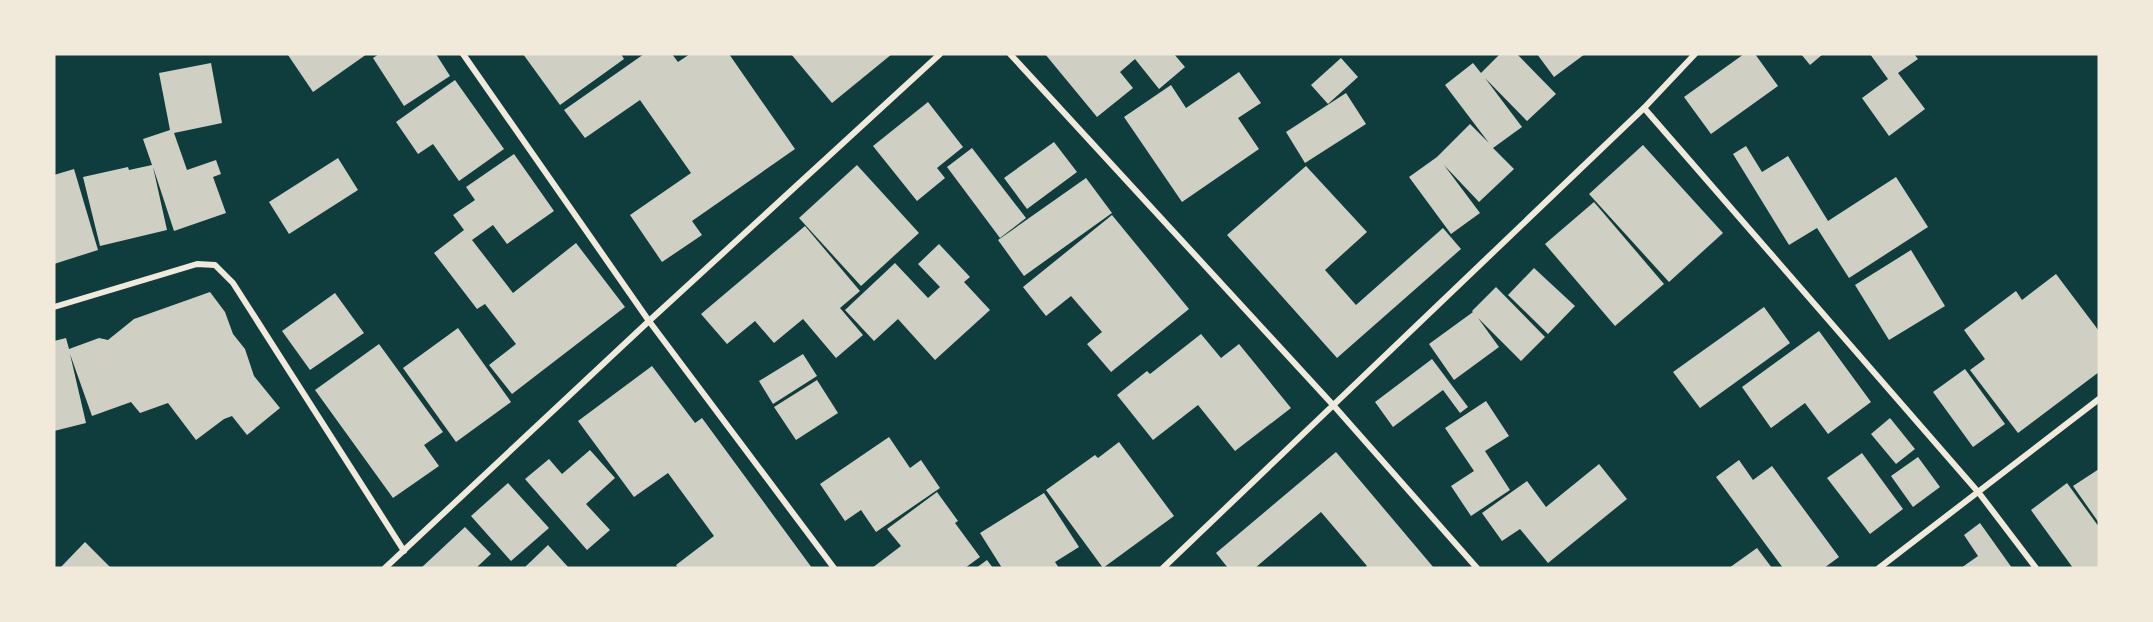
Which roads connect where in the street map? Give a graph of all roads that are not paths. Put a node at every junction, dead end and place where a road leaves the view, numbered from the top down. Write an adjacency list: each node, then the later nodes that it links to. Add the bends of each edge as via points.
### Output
1 (463, 54): 7 (street)
2 (940, 54): 7 (street)
3 (1010, 54): 9 (street)
4 (1695, 54): 5 (street)
5 (1644, 108): 9 (street); 10 (street)
6 (54, 307): 11 (street, via 196,264 216,266 233,284)
7 (649, 321): 11 (street); 13 (street)
8 (2099, 399): 10 (street)
9 (1334, 406): 14 (street); 15 (street)
10 (1979, 493): 16 (street); 17 (street)
11 (404, 551): 12 (street)
12 (386, 568)
13 (834, 568)
14 (1163, 568)
15 (1477, 568)
16 (1879, 568)
17 (2036, 568)

